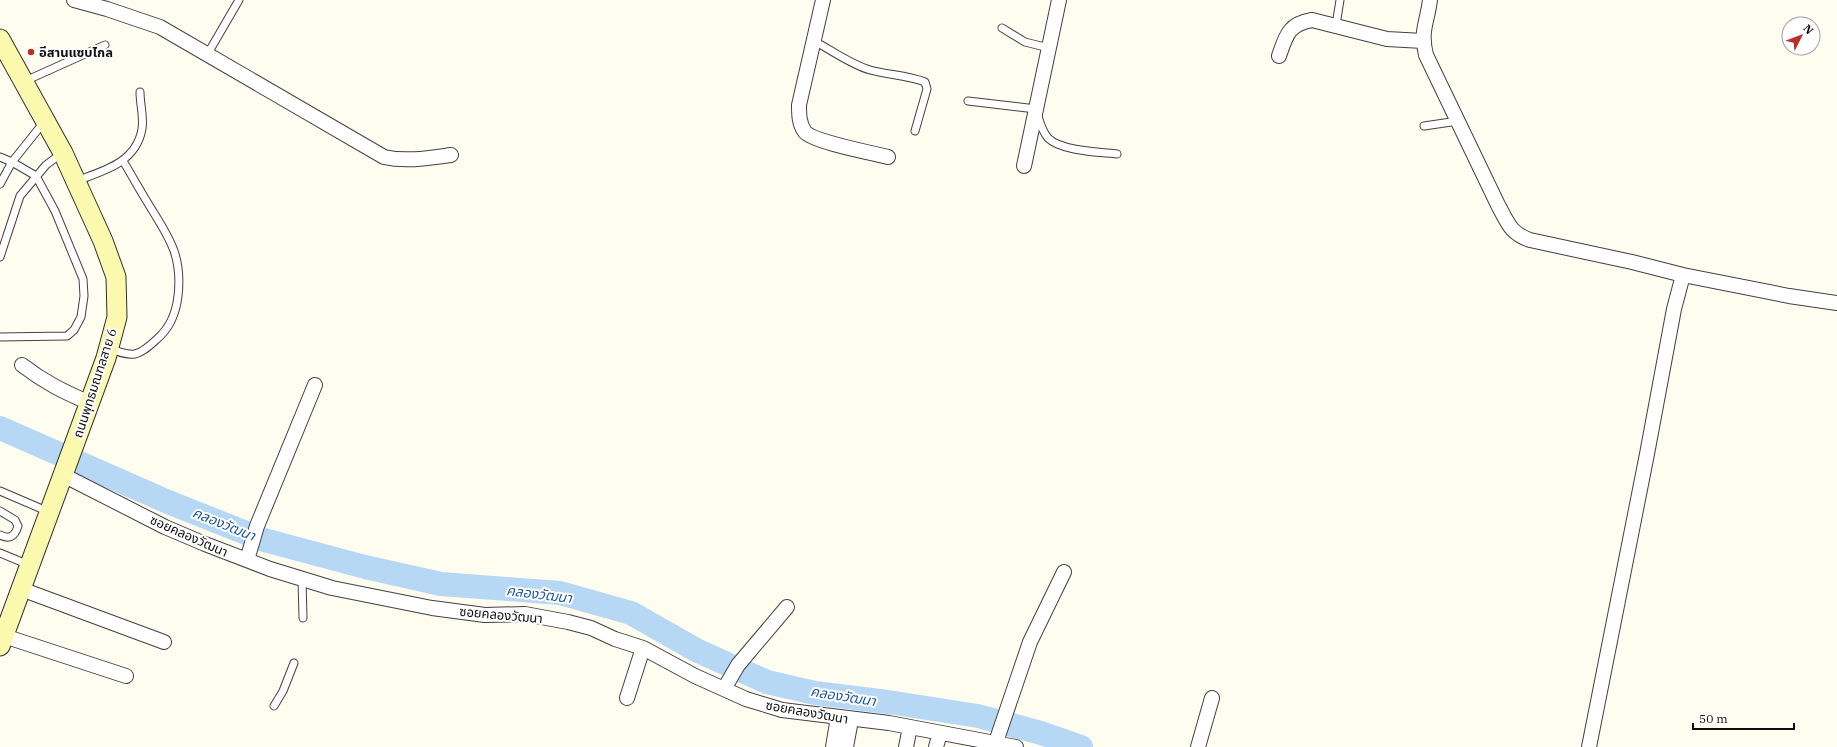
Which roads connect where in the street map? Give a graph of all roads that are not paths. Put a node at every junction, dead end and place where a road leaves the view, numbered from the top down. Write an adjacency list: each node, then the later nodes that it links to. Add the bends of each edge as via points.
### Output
1 (74, 0): 14 (street, via 160,27)
2 (239, 0): 14 (lane)
3 (824, 0): 10 (street)
4 (1059, 0): 13 (street)
5 (1340, 0): 7 (lane)
6 (1430, 0): 11 (street)
7 (1336, 25): 11 (street, via 1387,39); 15 (street, via 1312,20 1301,22 1287,33)
8 (1002, 28): 13 (lane, via 1025,42)
9 (0, 38): 16 (main road, ถนนพุทธมณฑลสาย 6)
10 (814, 41): 23 (lane, via 850,62 925,82 927,88); 28 (street, via 799,105 798,117 805,132 819,139)
11 (1422, 41): 21 (street, via 1426,55)
12 (105, 46): 16 (lane)
13 (1049, 48): 19 (street)
14 (207, 56): 26 (street, via 384,157 409,160)
15 (1279, 56)
16 (23, 82): 20 (main road, ถนนพุทธมณฑลสาย 6)
17 (140, 92): 29 (lane, via 142,128 132,152)
18 (968, 101): 19 (lane)
19 (1036, 109): 25 (lane, via 1042,129 1048,138 1058,144 1084,151); 31 (street)
20 (45, 120): 24 (main road, ถนนพุทธมณฑลสาย 6); 30 (lane)
21 (1458, 121): 22 (lane); 36 (street, via 1498,205 1518,236)
22 (1424, 126)
23 (915, 131)
24 (63, 153): 32 (lane); 33 (main road, ถนนพุทธมณฑลสาย 6)
25 (1117, 154)
26 (452, 155)
27 (0, 157): 30 (lane)
28 (888, 157)
29 (123, 161): 33 (lane, via 112,168); 39 (lane, via 174,248 180,279 176,308 166,332 137,354 127,356)
30 (12, 162): 32 (lane); 34 (lane)
31 (1024, 166)
32 (36, 176): 35 (lane, via 20,196); 38 (lane, via 55,211 82,280 84,296 81,318 67,336)
33 (75, 181): 39 (main road, ถนนพุทธมณฑลสาย 6, via 103,241 116,277 116,317)
34 (0, 184)
35 (0, 256)
36 (1683, 275): 37 (street); 75 (street, via 1674,308)
37 (1837, 303)
38 (0, 336)
39 (109, 348): 42 (main road, ถนนพุทธมณฑลสาย 6)
40 (22, 366): 42 (street, via 62,392)
41 (315, 385): 49 (street, via 257,526)
42 (90, 403): 43 (main road, ถนนพุทธมณฑลสาย 6)
43 (68, 463): 46 (main road, ถนนพุทธมณฑลสาย 6); 49 (street, ซอยคลองวัฒนา, via 165,527)
44 (0, 491): 46 (lane)
45 (0, 511): 47 (lane, via 16,520 18,526 16,534 12,537)
46 (49, 512): 50 (main road, ถนนพุทธมณฑลสาย 6)
47 (0, 535)
48 (0, 553): 50 (lane)
49 (247, 560): 52 (street, ซอยคลองวัฒนา)
50 (30, 566): 53 (main road, ถนนพุทธมณฑลสาย 6)
51 (1064, 572): 68 (street, via 1030,642)
52 (302, 579): 55 (lane); 58 (street, ซอยคลองวัฒนา, via 332,588 432,608 485,614 525,614 568,622)
53 (21, 589): 56 (main road, ถนนพุทธมณฑลสาย 6); 57 (street)
54 (786, 607): 61 (street, via 738,665)
55 (303, 618)
56 (2, 641): 60 (street)
57 (164, 642)
58 (643, 648): 61 (street, ซอยคลองวัฒนา); 62 (street)
59 (294, 663): 64 (lane)
60 (126, 676)
61 (726, 685): 65 (street, ซอยคลองวัฒนา, via 746,700 782,710)
62 (627, 698)
63 (1212, 698): 74 (street)
64 (274, 706)
65 (844, 719): 66 (street, ซอยคลองวัฒนา); 69 (street); 70 (street)
66 (910, 727): 67 (street, ซอยคลองวัฒนา); 71 (street)
67 (940, 733): 68 (street, ซอยคลองวัฒนา); 72 (street)
68 (998, 736): 73 (street, ซอยคลองวัฒนา)
69 (833, 747)
70 (846, 747)
71 (906, 747)
72 (936, 747)
73 (1016, 747)
74 (1198, 747)
75 (1589, 747)

